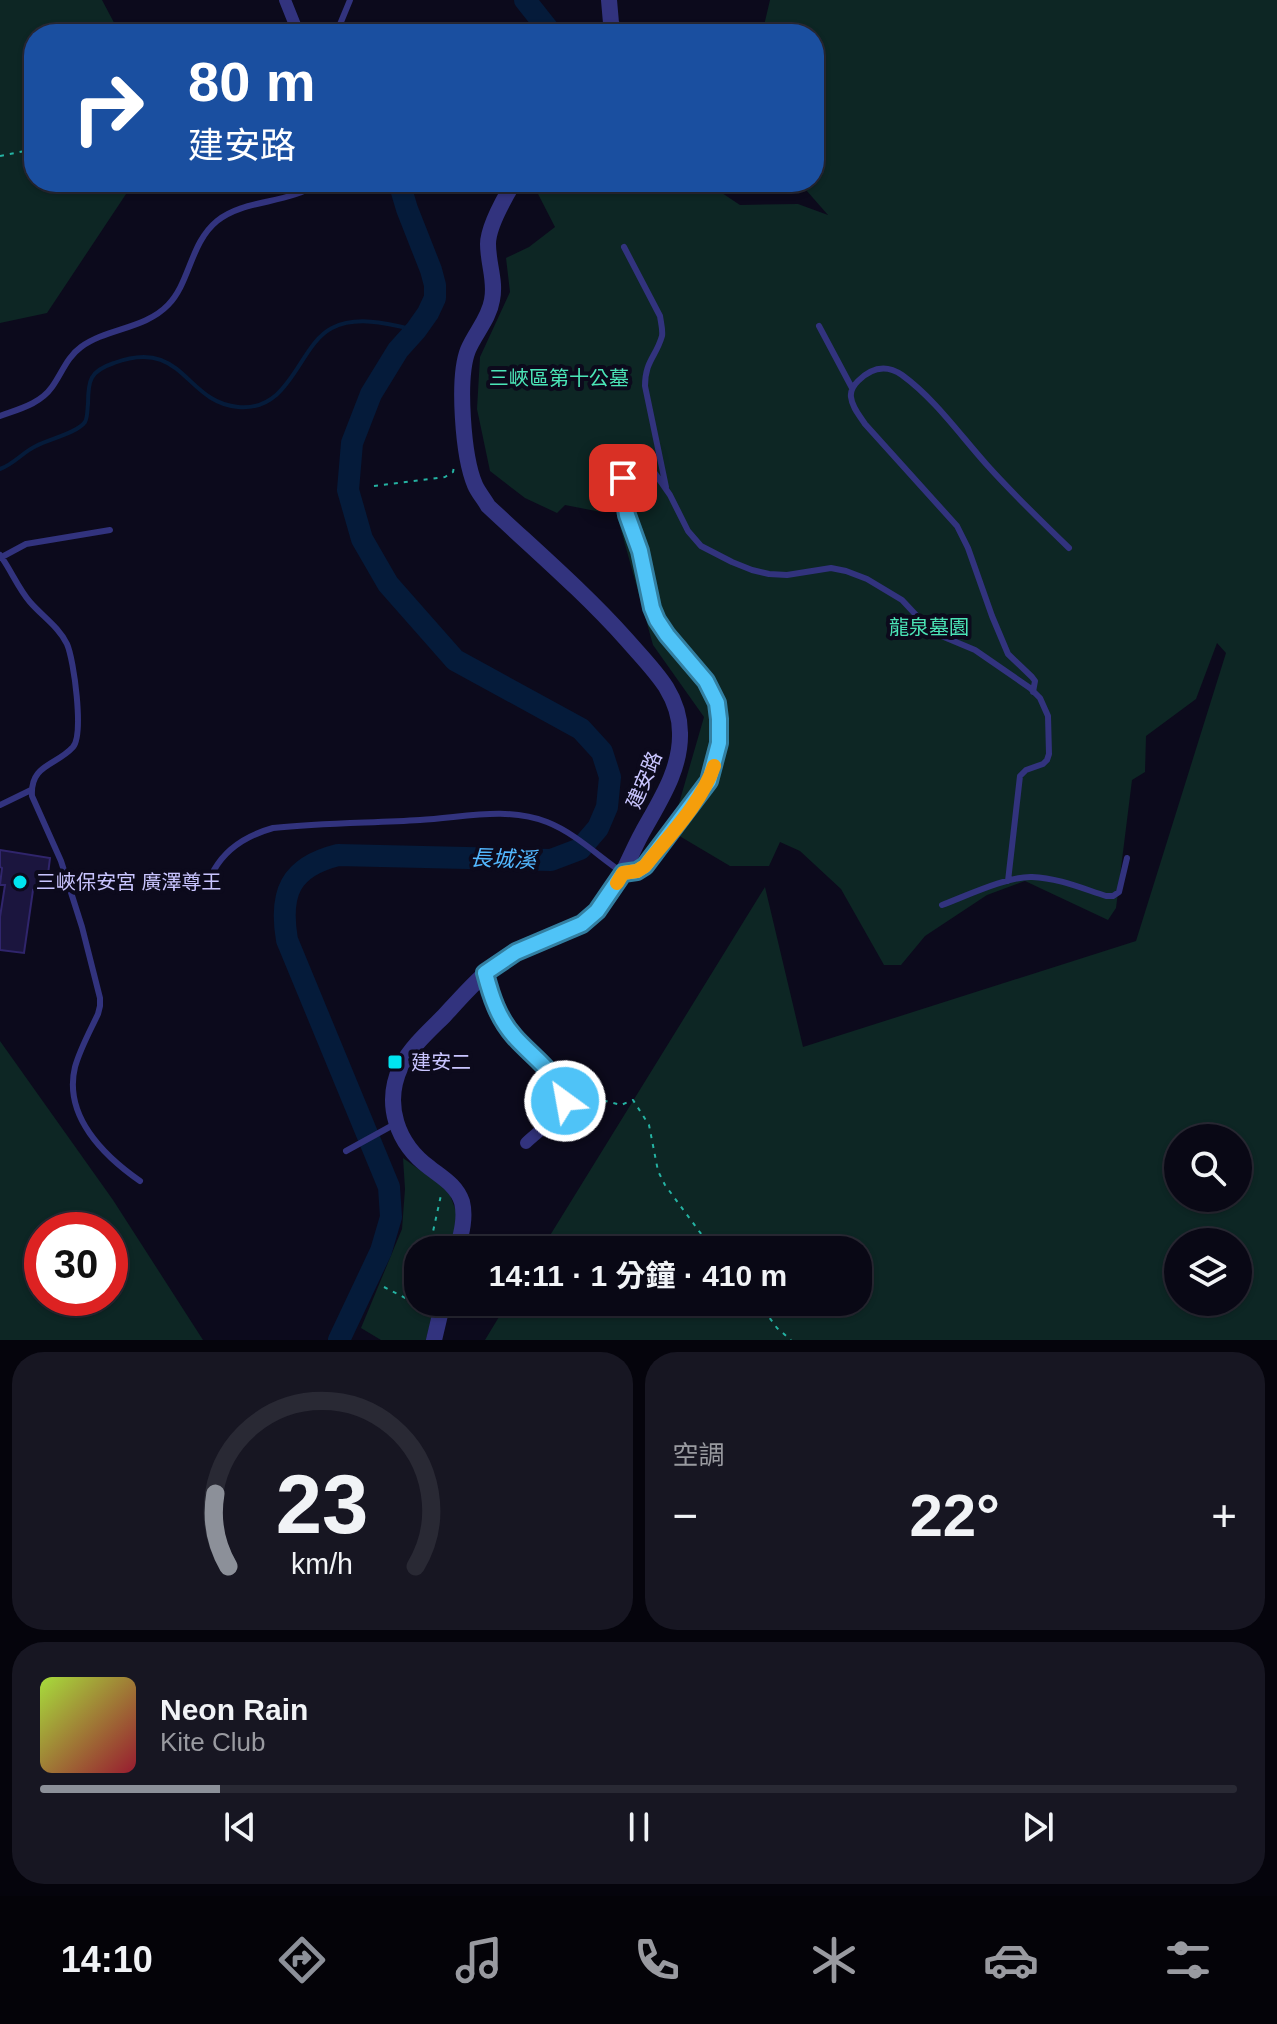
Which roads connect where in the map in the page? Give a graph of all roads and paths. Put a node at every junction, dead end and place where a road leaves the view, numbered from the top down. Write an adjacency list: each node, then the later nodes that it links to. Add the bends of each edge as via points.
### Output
1 (285, 0): 4 (street)
2 (350, 0): 5 (lane)
3 (609, 0): 6 (street)
4 (295, 24)
5 (340, 24)
6 (611, 24)
7 (24, 151): 8 (path)
8 (0, 156)
9 (302, 192): 14 (lane, via 249,206 214,223 170,304 154,317 80,347 41,399)
10 (509, 192): 26 (street, 建安路, via 488,244 494,281 490,310 463,370 470,471 488,506 597,606 666,687 676,707 678,759)
11 (624, 247): 17 (lane, via 660,316 662,337 647,364 645,386)
12 (819, 326): 13 (lane)
13 (852, 388): 19 (lane, via 873,370 903,376); 21 (lane, via 854,408 865,424 957,526 1008,654 1035,681)
14 (0, 416)
15 (455, 465): 16 (path, via 445,477)
16 (374, 486)
17 (666, 490): 21 (lane, via 701,546 769,574 831,568 867,579 902,600 932,632 975,650); 26 (lane, via 645,459 630,458 624,496 652,608 717,703 719,743 709,781 699,796 645,866)
18 (110, 530): 20 (lane, via 26,544)
19 (1069, 548)
20 (1, 557): 22 (lane, via 21,590 67,642 76,686 76,743 40,770)
21 (1033, 692): 27 (lane, via 1048,716 1049,754 1043,764 1020,776)
22 (31, 790): 23 (lane); 35 (lane, via 61,861 100,998 75,1066 76,1106 101,1150)
23 (0, 805)
24 (1127, 858): 27 (lane, via 1119,892 1113,896 1042,878)
25 (214, 870): 26 (lane, via 235,846 273,828 485,814 548,823)
26 (623, 873): 29 (street, 建安路, via 582,924 516,952)
27 (1008, 881): 28 (lane)
28 (942, 905)
29 (485, 973): 30 (street, via 512,1035); 31 (street, 建安路, via 409,1052 396,1084)
30 (563, 1094): 32 (street, via 562,1108); 38 (path, via 593,1084 602,1100 621,1105 633,1100 649,1125 665,1185)
31 (395, 1124): 33 (lane); 34 (street, via 418,1158)
32 (526, 1143)
33 (346, 1151)
34 (445, 1178): 36 (path); 37 (street, via 462,1203)
35 (140, 1181)
36 (432, 1236)
37 (461, 1236)
38 (703, 1236)
39 (384, 1287): 40 (path)
40 (404, 1297)
41 (437, 1316): 43 (street)
42 (768, 1316): 44 (path)
43 (434, 1340)
44 (791, 1340)

